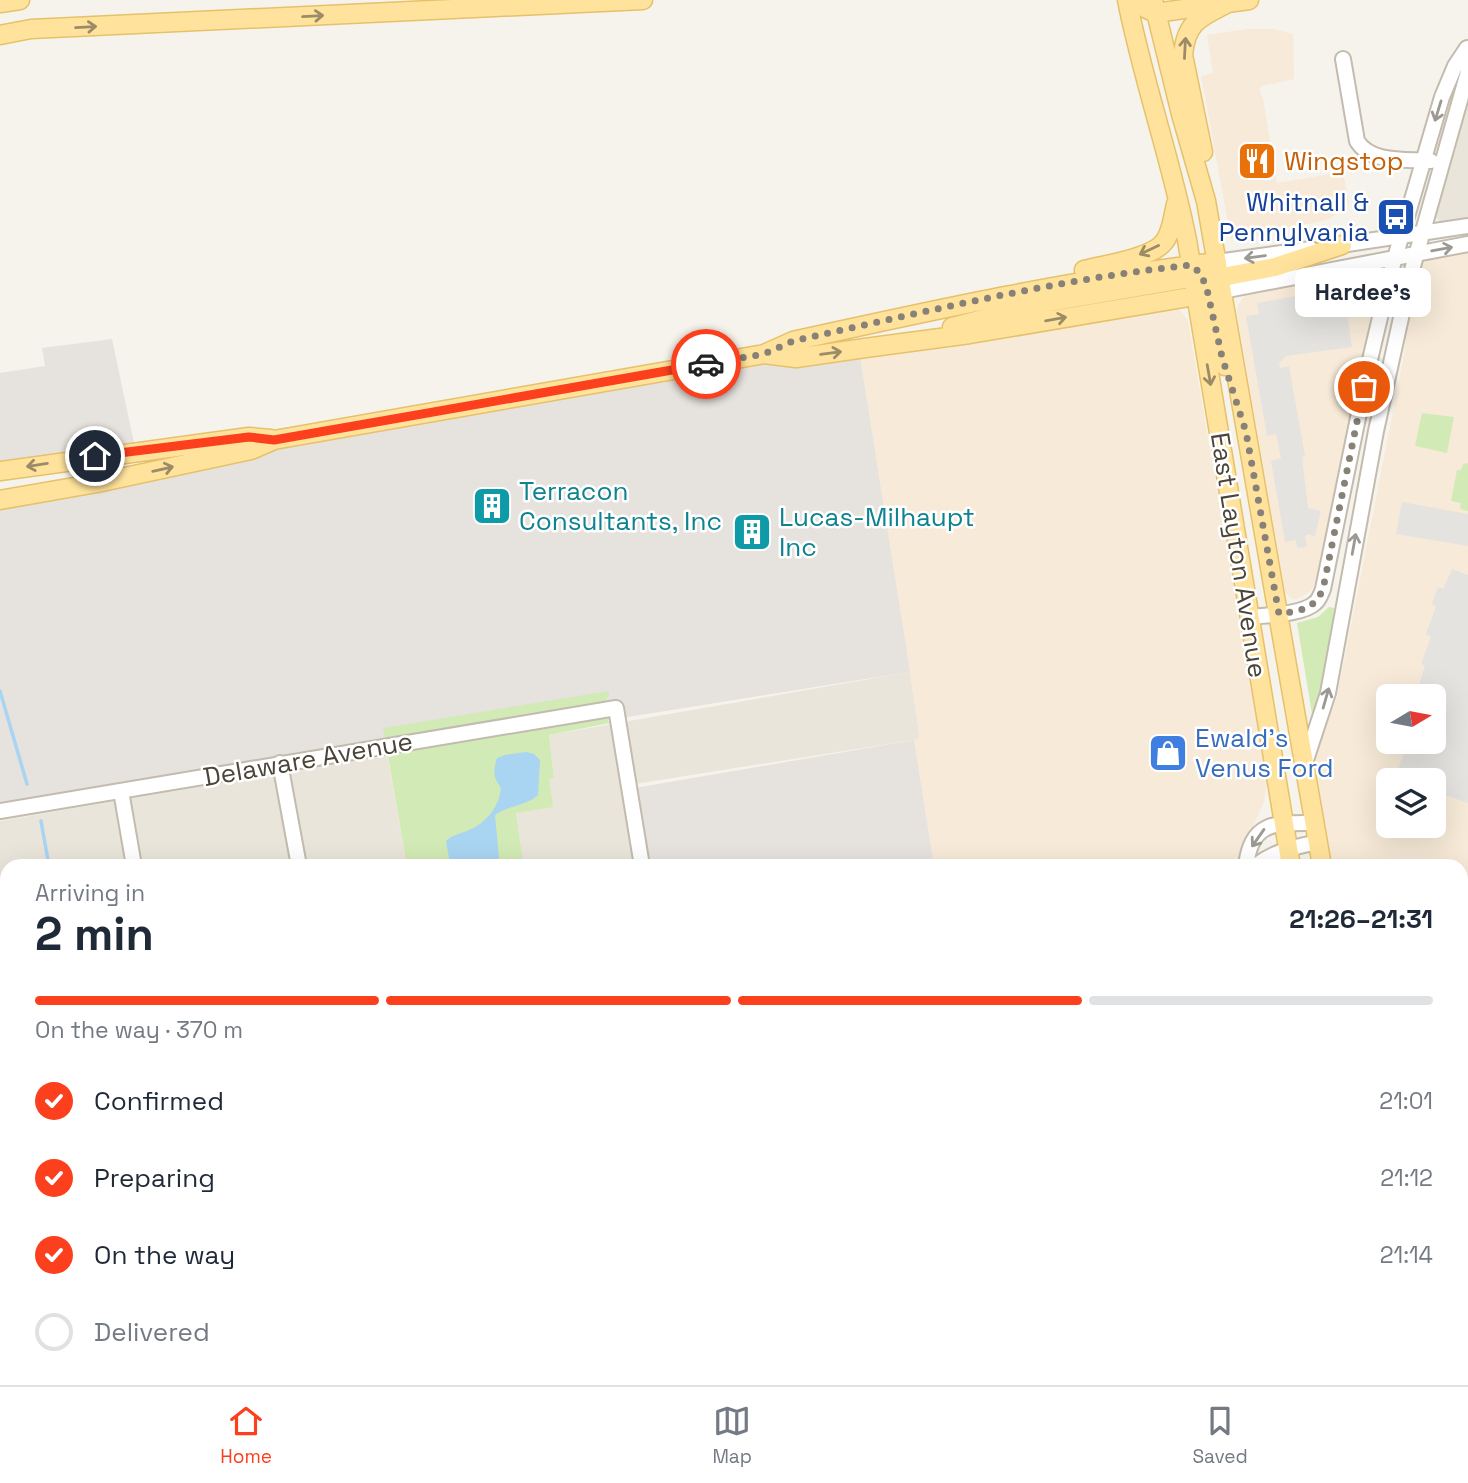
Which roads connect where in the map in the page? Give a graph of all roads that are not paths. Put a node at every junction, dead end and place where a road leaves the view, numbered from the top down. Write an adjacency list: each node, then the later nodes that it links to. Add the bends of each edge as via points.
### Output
1 (20, 0): 5 (main road)
2 (642, 0): 8 (main road, one-way to 2)
3 (1249, 0): 6 (main road)
4 (1129, 2): 7 (main road); 13 (main road, East Layton Avenue, via 1140,61); 22 (main road, via 1168,117)
5 (0, 3)
6 (1228, 3): 7 (main road); 14 (main road, one-way to 6, via 1205,167 1183,55 1192,24)
7 (1154, 6): 14 (main road, East Layton Avenue)
8 (9, 33)
9 (1467, 47): 11 (street, one-way to 11, via 1442,97); 12 (street, via 1468,72)
10 (1343, 59): 11 (street, via 1362,149 1372,156)
11 (1423, 160): 12 (street); 17 (street)
12 (1443, 162): 16 (street)
13 (1178, 193): 22 (main road, East Layton Avenue); 23 (main road, one-way to 23, via 1164,243 1150,252)
14 (1206, 201): 22 (main road, East Layton Avenue)
15 (1468, 226): 16 (street)
16 (1422, 233): 17 (street); 20 (street)
17 (1401, 236): 19 (street); 21 (street)
18 (1468, 244): 20 (street, one-way to 18)
19 (1342, 245): 22 (main road, one-way to 22, via 1275,267)
20 (1416, 254): 21 (street); 33 (street, one-way to 20, via 1328,692 1376,431)
21 (1395, 257): 22 (street); 30 (street, via 1368,364 1323,589 1311,606)
22 (1207, 279): 23 (main road, via 1150,270); 24 (main road, one-way to 22, via 796,358 884,346); 30 (main road, East Layton Avenue, via 1246,432); 31 (main road, East Layton Avenue, one-way to 31)
23 (1025, 291): 24 (main road, via 793,341)
24 (764, 354): 25 (main road)
25 (274, 440): 26 (main road, via 249,437); 28 (main road, one-way to 25, via 251,450)
26 (74, 459): 27 (main road, one-way to 27); 28 (main road)
27 (0, 471)
28 (78, 486): 29 (main road)
29 (0, 500)
30 (1279, 614): 31 (street); 33 (main road, East Layton Avenue)
31 (1250, 617): 36 (main road, East Layton Avenue)
32 (280, 763): 34 (street, Delaware Avenue); 41 (street); 42 (street, Delaware Avenue, via 616,708)
33 (1305, 763): 37 (main road, East Layton Avenue)
34 (121, 791): 35 (street, Delaware Avenue); 40 (street)
35 (0, 811)
36 (1283, 823): 37 (street); 39 (main road, East Layton Avenue); 43 (street, one-way to 43, via 1259,832)
37 (1315, 823): 38 (main road, East Layton Avenue)
38 (1318, 842): 39 (street); 45 (main road, East Layton Avenue)
39 (1289, 857): 44 (street, via 1270,855)
40 (133, 859)
41 (298, 859)
42 (641, 859)
43 (1247, 859)
44 (1265, 859)
45 (1321, 859)

